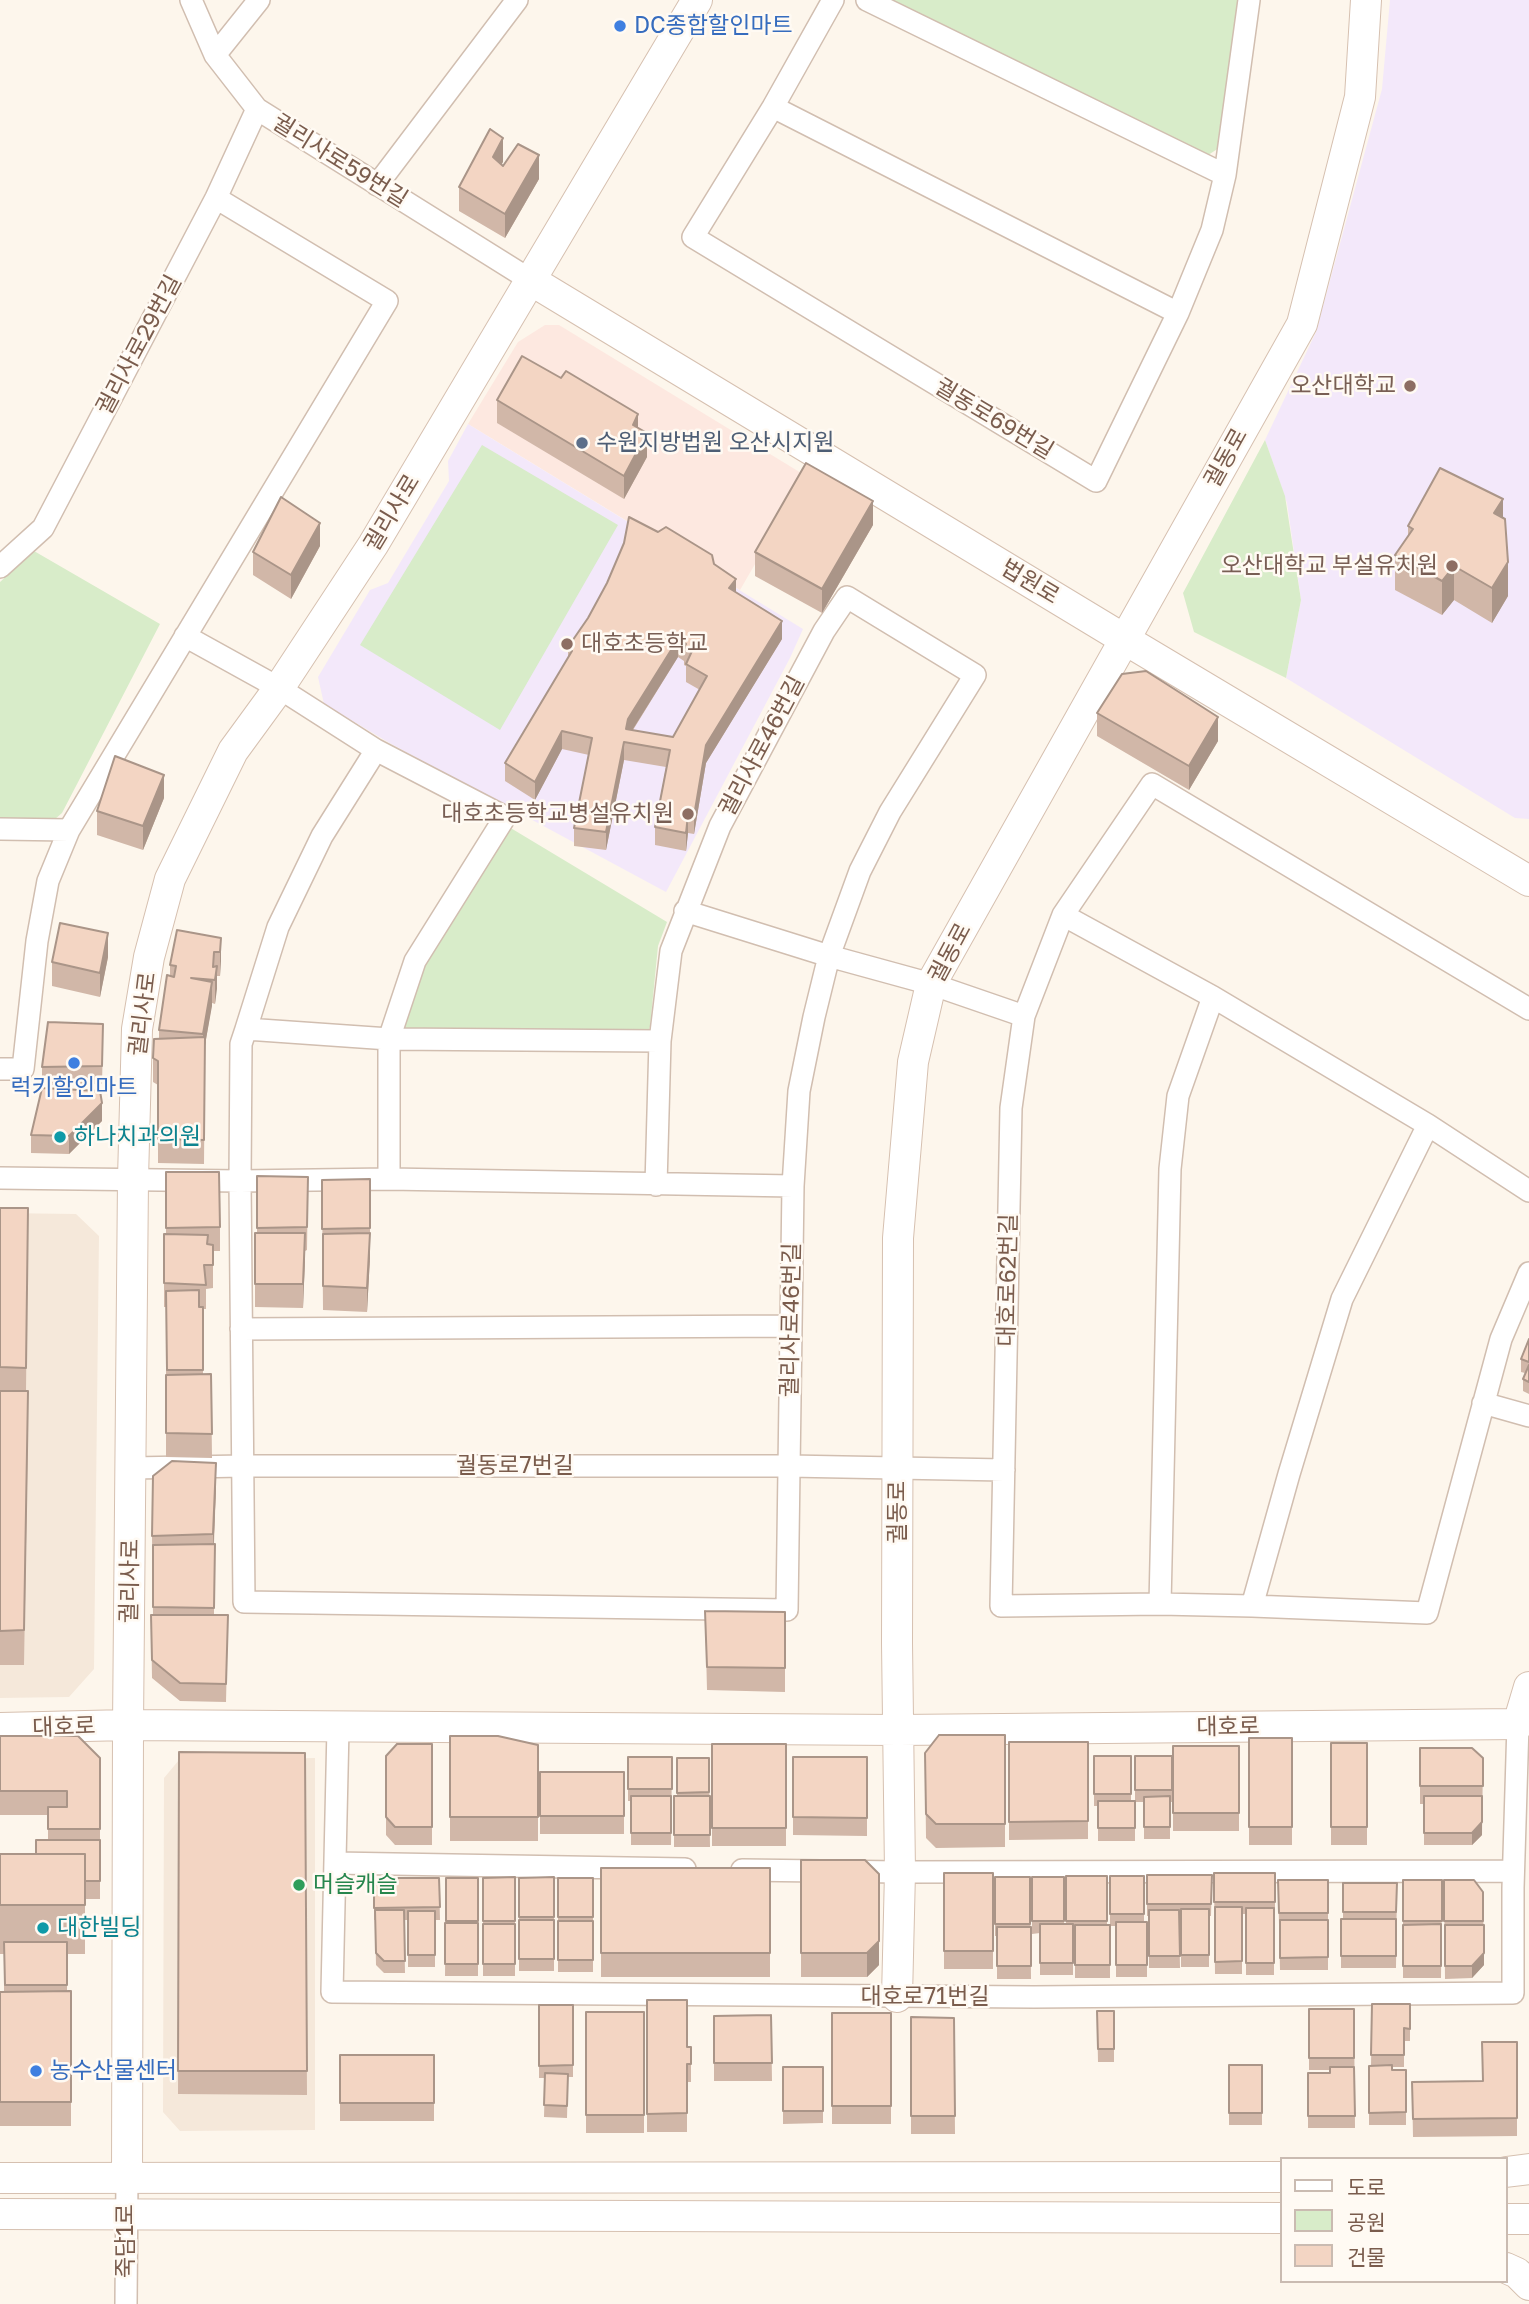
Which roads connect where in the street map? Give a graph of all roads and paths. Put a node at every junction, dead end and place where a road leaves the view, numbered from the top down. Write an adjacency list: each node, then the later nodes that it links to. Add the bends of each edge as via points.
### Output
1 (191, 0): 9 (street, 궐리사로59번길)
2 (259, 0): 9 (street)
3 (517, 0): 13 (street)
4 (697, 0): 15 (street, 궐리사로)
5 (833, 0): 10 (street, 궐동로69번길)
6 (867, 0): 12 (street)
7 (1249, 0): 12 (street, 궐동로69번길)
8 (1366, 0): 19 (street, 궐동로, via 1360,97 1302,324)
9 (215, 55): 11 (street, 궐리사로59번길)
10 (773, 107): 16 (street); 16 (street, 궐동로69번길, via 693,237 1096,481)
11 (257, 108): 13 (street, 궐리사로59번길); 14 (street, 궐리사로29번길)
12 (1225, 175): 16 (street, 궐동로69번길, via 1212,230)
13 (377, 185): 15 (street, 궐리사로59번길)
14 (216, 198): 17 (street, 궐리사로29번길, via 43,528); 18 (street, via 387,301)
15 (532, 281): 19 (street, 법원로); 20 (street, 궐리사로, via 373,545)
16 (1178, 313)
17 (0, 567)
18 (185, 636): 20 (street); 23 (street)
19 (1124, 639): 24 (street, 법원로); 28 (street, 궐동로)
20 (279, 688): 21 (street); 38 (street, 궐리사로, via 233,751 170,879 149,957 137,1029)
21 (376, 750): 32 (street, via 322,836 278,927); 33 (street, via 505,817 415,961)
22 (0, 829): 23 (street)
23 (69, 830): 35 (street, via 48,881 23,1069)
24 (1529, 881)
25 (685, 911): 27 (street); 27 (street, 궐리사로46번길, via 720,826 824,631 847,597 975,675 890,812 860,871); 34 (street, 궐리사로46번길, via 671,951)
26 (1063, 915): 29 (street); 30 (street, 대호로62번길, via 1152,784); 31 (street, 대호로62번길)
27 (829, 956): 28 (street); 42 (street, 궐리사로46번길, via 799,1091)
28 (931, 984): 31 (street); 51 (street, 궐동로, via 913,1062 898,1238)
29 (1213, 997): 36 (street); 54 (street, via 1178,1096 1170,1169)
30 (1529, 1009)
31 (1024, 1016): 53 (street, 대호로62번길, via 1012,1108)
32 (246, 1029): 33 (street); 40 (street, via 241,1044)
33 (389, 1039): 34 (street); 39 (street)
34 (660, 1041): 41 (street, 궐리사로46번길)
35 (0, 1069)
36 (1428, 1125): 43 (street); 55 (street, via 1342,1299)
37 (0, 1178): 38 (street)
38 (133, 1179): 40 (street); 52 (street, 궐리사로)
39 (389, 1179): 40 (street); 41 (street)
40 (240, 1181): 46 (street)
41 (656, 1185): 42 (street)
42 (793, 1186): 45 (street, 궐리사로46번길)
43 (1529, 1191)
44 (1529, 1273): 47 (street, 대호로62번길)
45 (790, 1326): 46 (street); 50 (street, 궐리사로46번길)
46 (241, 1329): 49 (street)
47 (1483, 1403): 48 (street); 55 (street, 대호로62번길, via 1427,1614)
48 (1529, 1416)
49 (243, 1466): 50 (street, 궐동로7번길); 50 (street, 궐리사로46번길, via 244,1602 787,1610); 52 (street, 궐동로7번길)
50 (789, 1466): 51 (street, 궐동로7번길)
51 (898, 1466): 53 (street, 궐동로7번길); 61 (street, 궐동로)
52 (132, 1468): 57 (street, 궐리사로)
53 (1004, 1470): 54 (street, 대호로62번길, via 1000,1606)
54 (1160, 1604): 55 (street, 대호로62번길)
55 (1252, 1606)
56 (1529, 1687): 58 (street)
57 (128, 1725): 59 (street, 대호로); 60 (street, 대호로); 72 (street, 궐리사로)
58 (1524, 1725): 61 (street, 대호로); 63 (street, 대호로71번길)
59 (0, 1728)
60 (338, 1728): 61 (street, 대호로); 62 (street, 대호로71번길)
61 (899, 1730): 64 (street, 궐동로)
62 (335, 1863): 64 (street); 65 (street, 대호로71번길, via 332,1992)
63 (1513, 1871): 64 (street); 65 (street, 대호로71번길, via 1513,1993)
64 (900, 1872): 65 (street, 궐동로)
65 (897, 1997)
66 (1529, 2169): 67 (street)
67 (1508, 2174)
68 (1508, 2174): 70 (street)
69 (1280, 2177): 72 (street)
70 (1529, 2177)
71 (0, 2178): 72 (street)
72 (127, 2178): 73 (street, 죽담1로)
73 (126, 2213): 74 (street); 75 (street); 80 (street, 죽담1로)
74 (0, 2214)
75 (1280, 2218)
76 (1508, 2219): 77 (street)
77 (1529, 2219)
78 (1508, 2269): 79 (street)
79 (1529, 2285)
80 (126, 2304)

